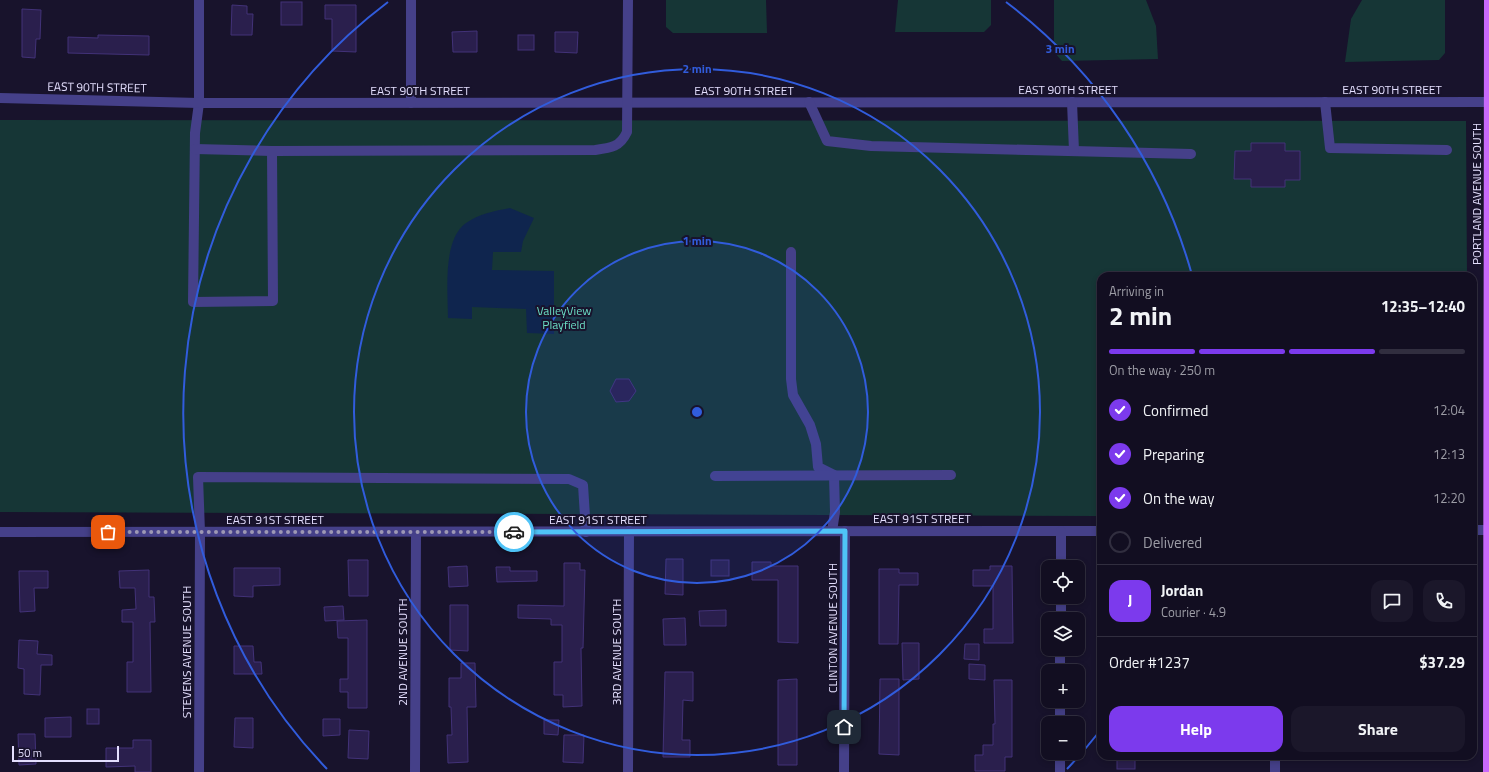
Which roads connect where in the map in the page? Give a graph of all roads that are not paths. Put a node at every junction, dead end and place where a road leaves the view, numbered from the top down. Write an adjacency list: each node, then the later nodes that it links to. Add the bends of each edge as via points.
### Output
1 (199, 0): 10 (street)
2 (411, 0): 11 (street)
3 (628, 0): 12 (street)
4 (1489, 0): 9 (main road, PORTLAND AVENUE SOUTH)
5 (0, 98): 10 (street, EAST 90TH STREET)
6 (809, 102): 7 (street, EAST 90TH STREET); 12 (street, EAST 90TH STREET); 15 (street, via 827,142 871,146)
7 (1072, 102): 8 (street, EAST 90TH STREET); 15 (street)
8 (1325, 102): 9 (street, EAST 90TH STREET); 14 (street, via 1330,148)
9 (1489, 102): 23 (main road, PORTLAND AVENUE SOUTH)
10 (199, 103): 11 (street, EAST 90TH STREET); 13 (street)
11 (411, 103): 12 (street, EAST 90TH STREET)
12 (628, 103): 16 (street, via 627,132 623,140 609,149)
13 (195, 149): 16 (street); 16 (street, via 194,302 273,301)
14 (1447, 150)
15 (1074, 151): 17 (street)
16 (272, 152)
17 (1191, 154)
18 (791, 252): 19 (street, via 793,395 810,425 816,444 818,468)
19 (834, 475): 20 (street); 21 (street); 25 (street, via 835,512)
20 (951, 475)
21 (715, 476)
22 (1477, 530): 23 (street)
23 (1489, 530): 42 (main road, PORTLAND AVENUE SOUTH)
24 (629, 531): 25 (street, EAST 91ST STREET); 32 (street, EAST 91ST STREET); 38 (street, 3RD AVENUE SOUTH)
25 (832, 531): 26 (street, EAST 91ST STREET)
26 (845, 531): 27 (street, EAST 91ST STREET); 39 (street, CLINTON AVENUE SOUTH)
27 (1061, 531): 28 (street, EAST 91ST STREET); 33 (street)
28 (1097, 531)
29 (0, 532): 30 (street, EAST 91ST STREET)
30 (200, 532): 31 (street, EAST 91ST STREET); 32 (street, STEVENS AVENUE SOUTH, via 198,478 569,479 583,485); 36 (street, STEVENS AVENUE SOUTH)
31 (416, 532): 32 (street, EAST 91ST STREET); 37 (street, 2ND AVENUE SOUTH)
32 (586, 532)
33 (1061, 560)
34 (1060, 760): 40 (street)
35 (1275, 760): 41 (street)
36 (198, 772)
37 (415, 772)
38 (628, 772)
39 (844, 772)
40 (1060, 772)
41 (1275, 772)
42 (1488, 772)

